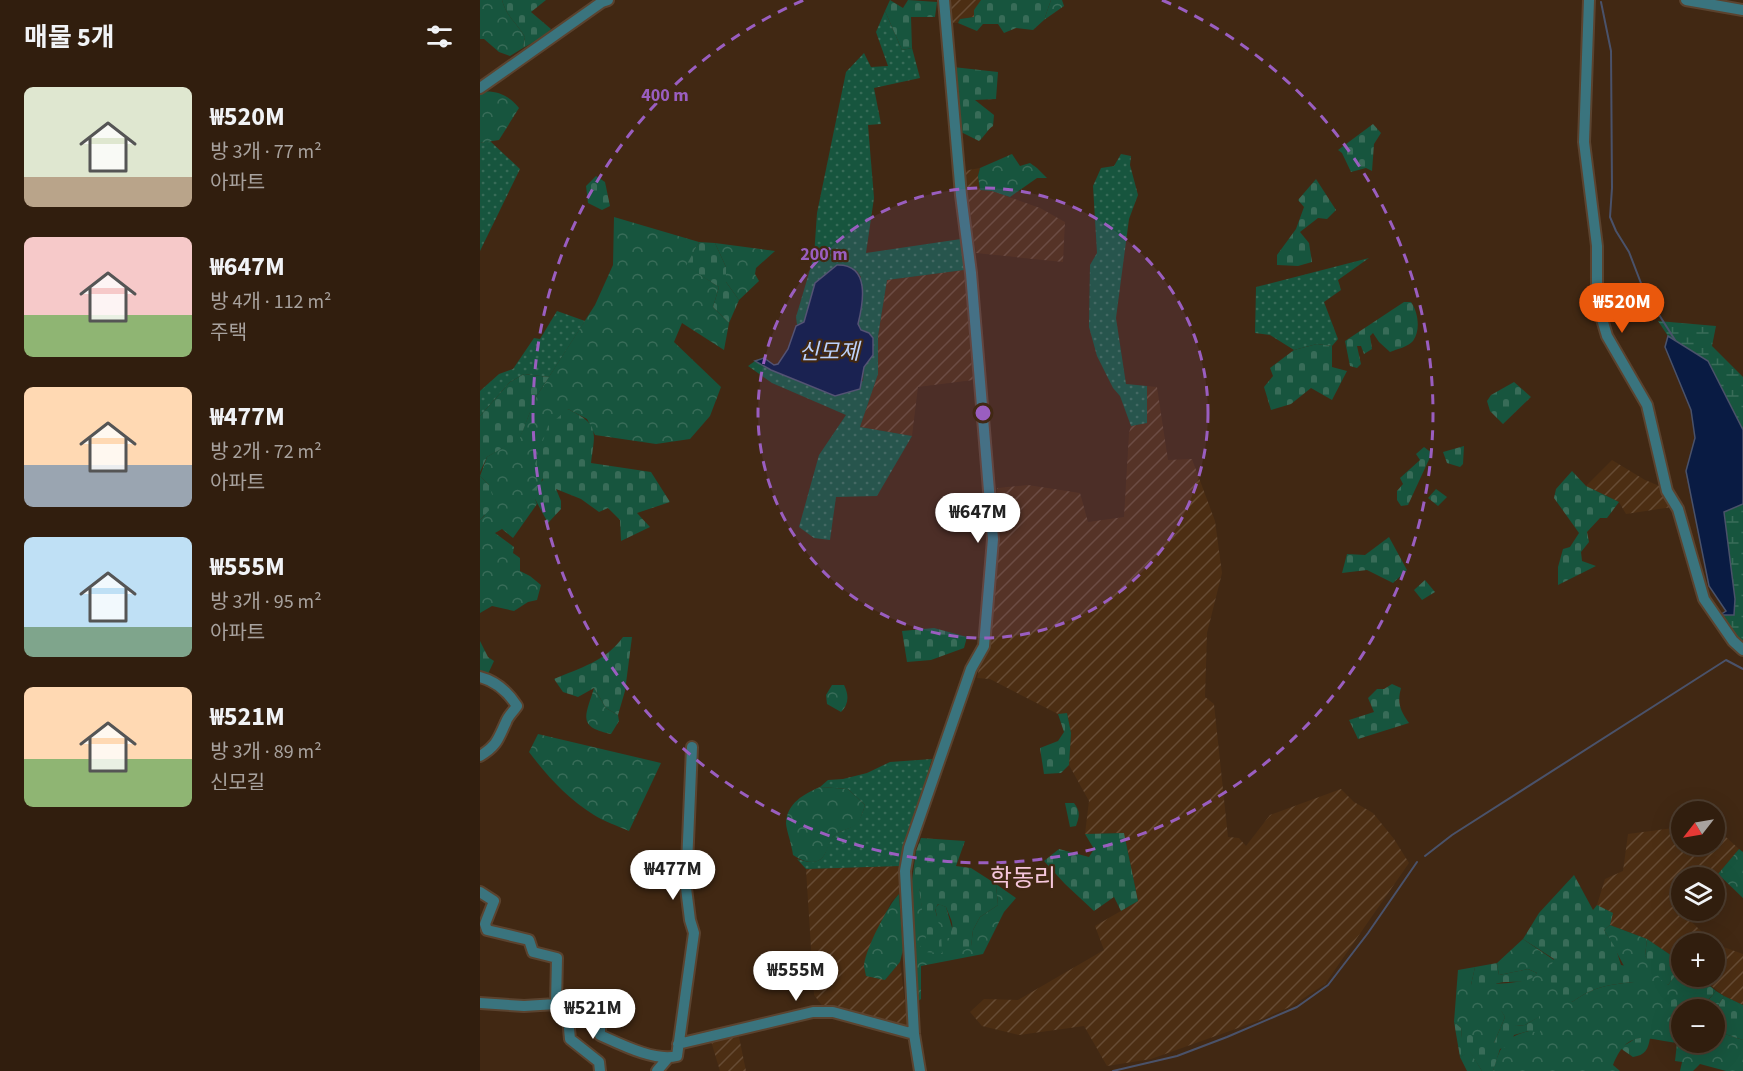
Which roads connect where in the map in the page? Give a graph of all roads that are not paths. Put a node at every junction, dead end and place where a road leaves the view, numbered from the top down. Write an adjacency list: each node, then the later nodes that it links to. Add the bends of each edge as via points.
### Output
1 (608, 0): 6 (street)
2 (944, 0): 14 (street, via 993,539 984,646 967,680 909,848 905,871)
3 (1589, 0): 7 (street, via 1584,142 1597,246 1597,302 1607,336 1647,405 1667,492 1678,509 1704,599)
4 (1686, 0): 5 (street)
5 (1743, 10)
6 (480, 88)
7 (1743, 650)
8 (480, 677): 10 (street, via 501,687 517,706 499,740)
9 (692, 747): 15 (street, via 686,888 694,933)
10 (480, 756)
11 (480, 892): 13 (street, via 494,901 487,930 529,940 532,952 557,958)
12 (480, 1003): 13 (street)
13 (561, 1006): 15 (street, via 600,1022 600,1035 626,1047); 16 (street, via 570,1039 599,1062)
14 (914, 1034): 15 (street, via 833,1012 813,1012); 18 (street)
15 (674, 1053): 17 (street)
16 (600, 1071)
17 (657, 1071)
18 (920, 1071)

